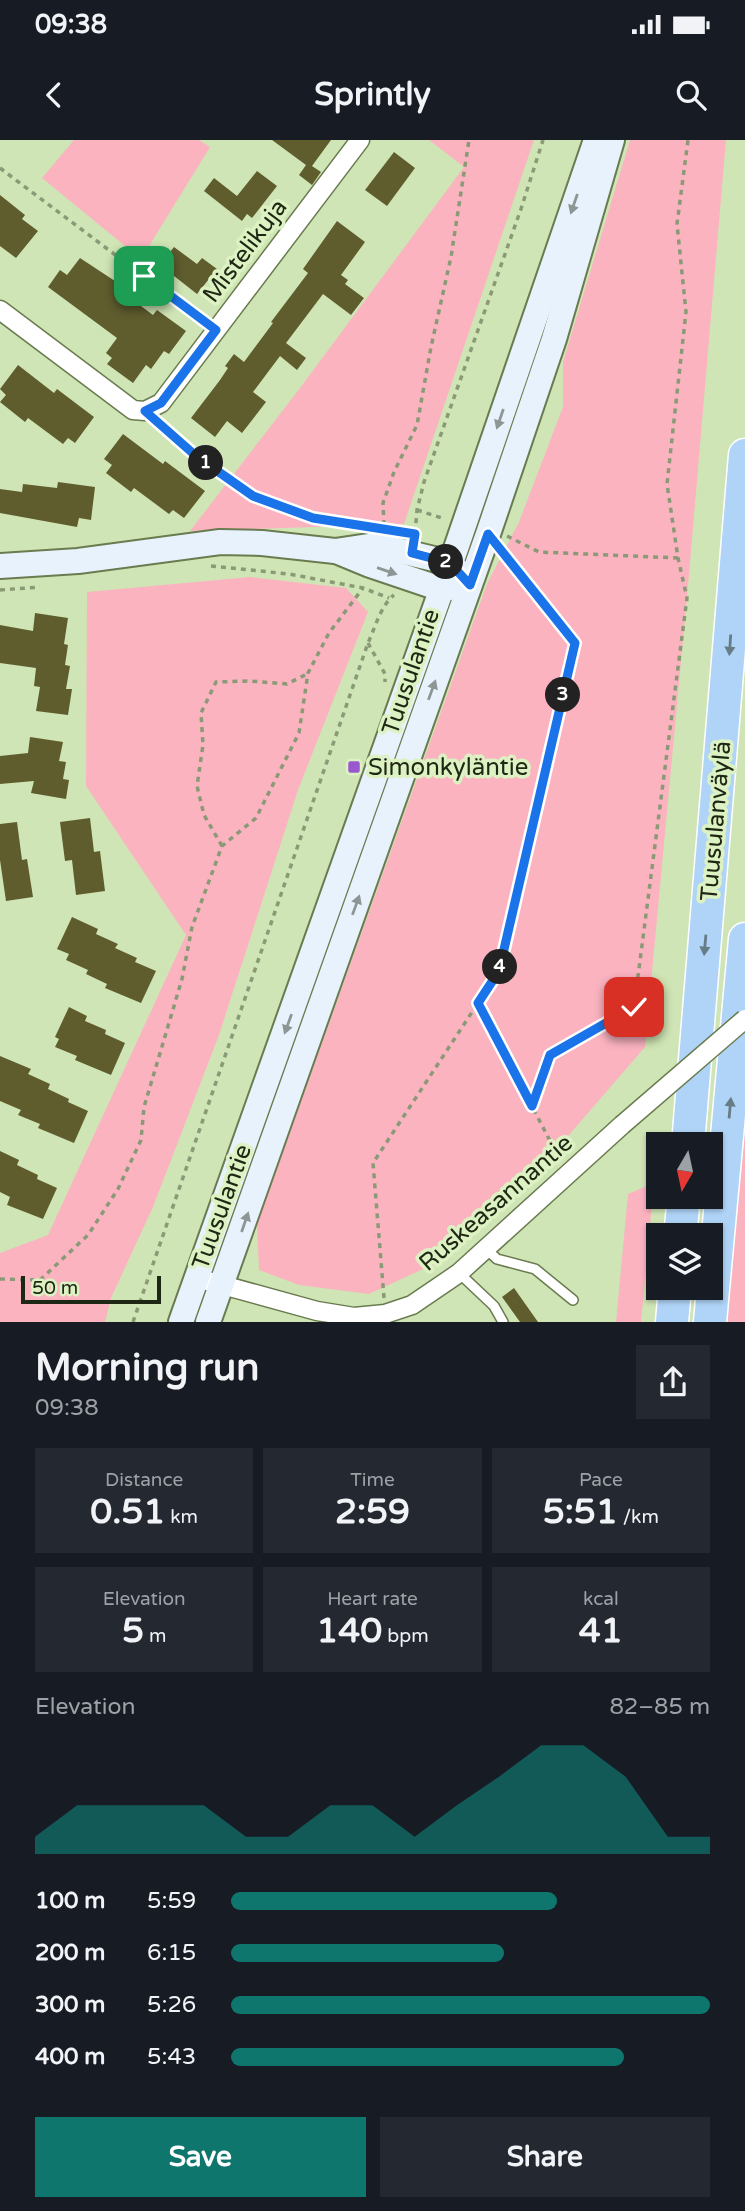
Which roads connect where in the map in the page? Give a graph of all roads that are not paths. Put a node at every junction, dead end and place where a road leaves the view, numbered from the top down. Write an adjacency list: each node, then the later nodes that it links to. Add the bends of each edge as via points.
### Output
1 (360, 140): 4 (street, Mistelikuja, via 161,403 145,411 133,410)
2 (596, 140): 7 (main road, Tuusulantie, one-way to 7)
3 (611, 140): 9 (main road, Tuusulantie, via 554,339)
4 (0, 310)
5 (745, 455): 13 (highway, Tuusulanväylä, one-way to 13)
6 (335, 551): 7 (main road, via 411,540); 8 (main road, via 220,542); 10 (main road, one-way to 10)
7 (450, 563): 9 (main road); 10 (main road, Tuusulantie)
8 (0, 566)
9 (470, 585): 10 (main road); 17 (main road, Tuusulantie, one-way to 9)
10 (441, 589): 16 (main road, Tuusulantie, one-way to 16)
11 (745, 939): 24 (highway, one-way to 11)
12 (745, 1019): 14 (street, Ruskeasannantie, bridge)
13 (689, 1132)
14 (485, 1248): 15 (street, Ruskeasannantie); 18 (lane, via 497,1259 535,1269)
15 (459, 1273): 17 (street, Ruskeasannantie, via 412,1305 354,1317); 22 (lane, via 494,1306)
16 (197, 1278): 17 (street, Ruskeasannantie); 20 (main road, Tuusulantie)
17 (222, 1286): 21 (main road, Tuusulantie)
18 (573, 1300)
19 (674, 1300): 23 (highway)
20 (181, 1322)
21 (208, 1322)
22 (503, 1322)
23 (671, 1322)
24 (710, 1322)

